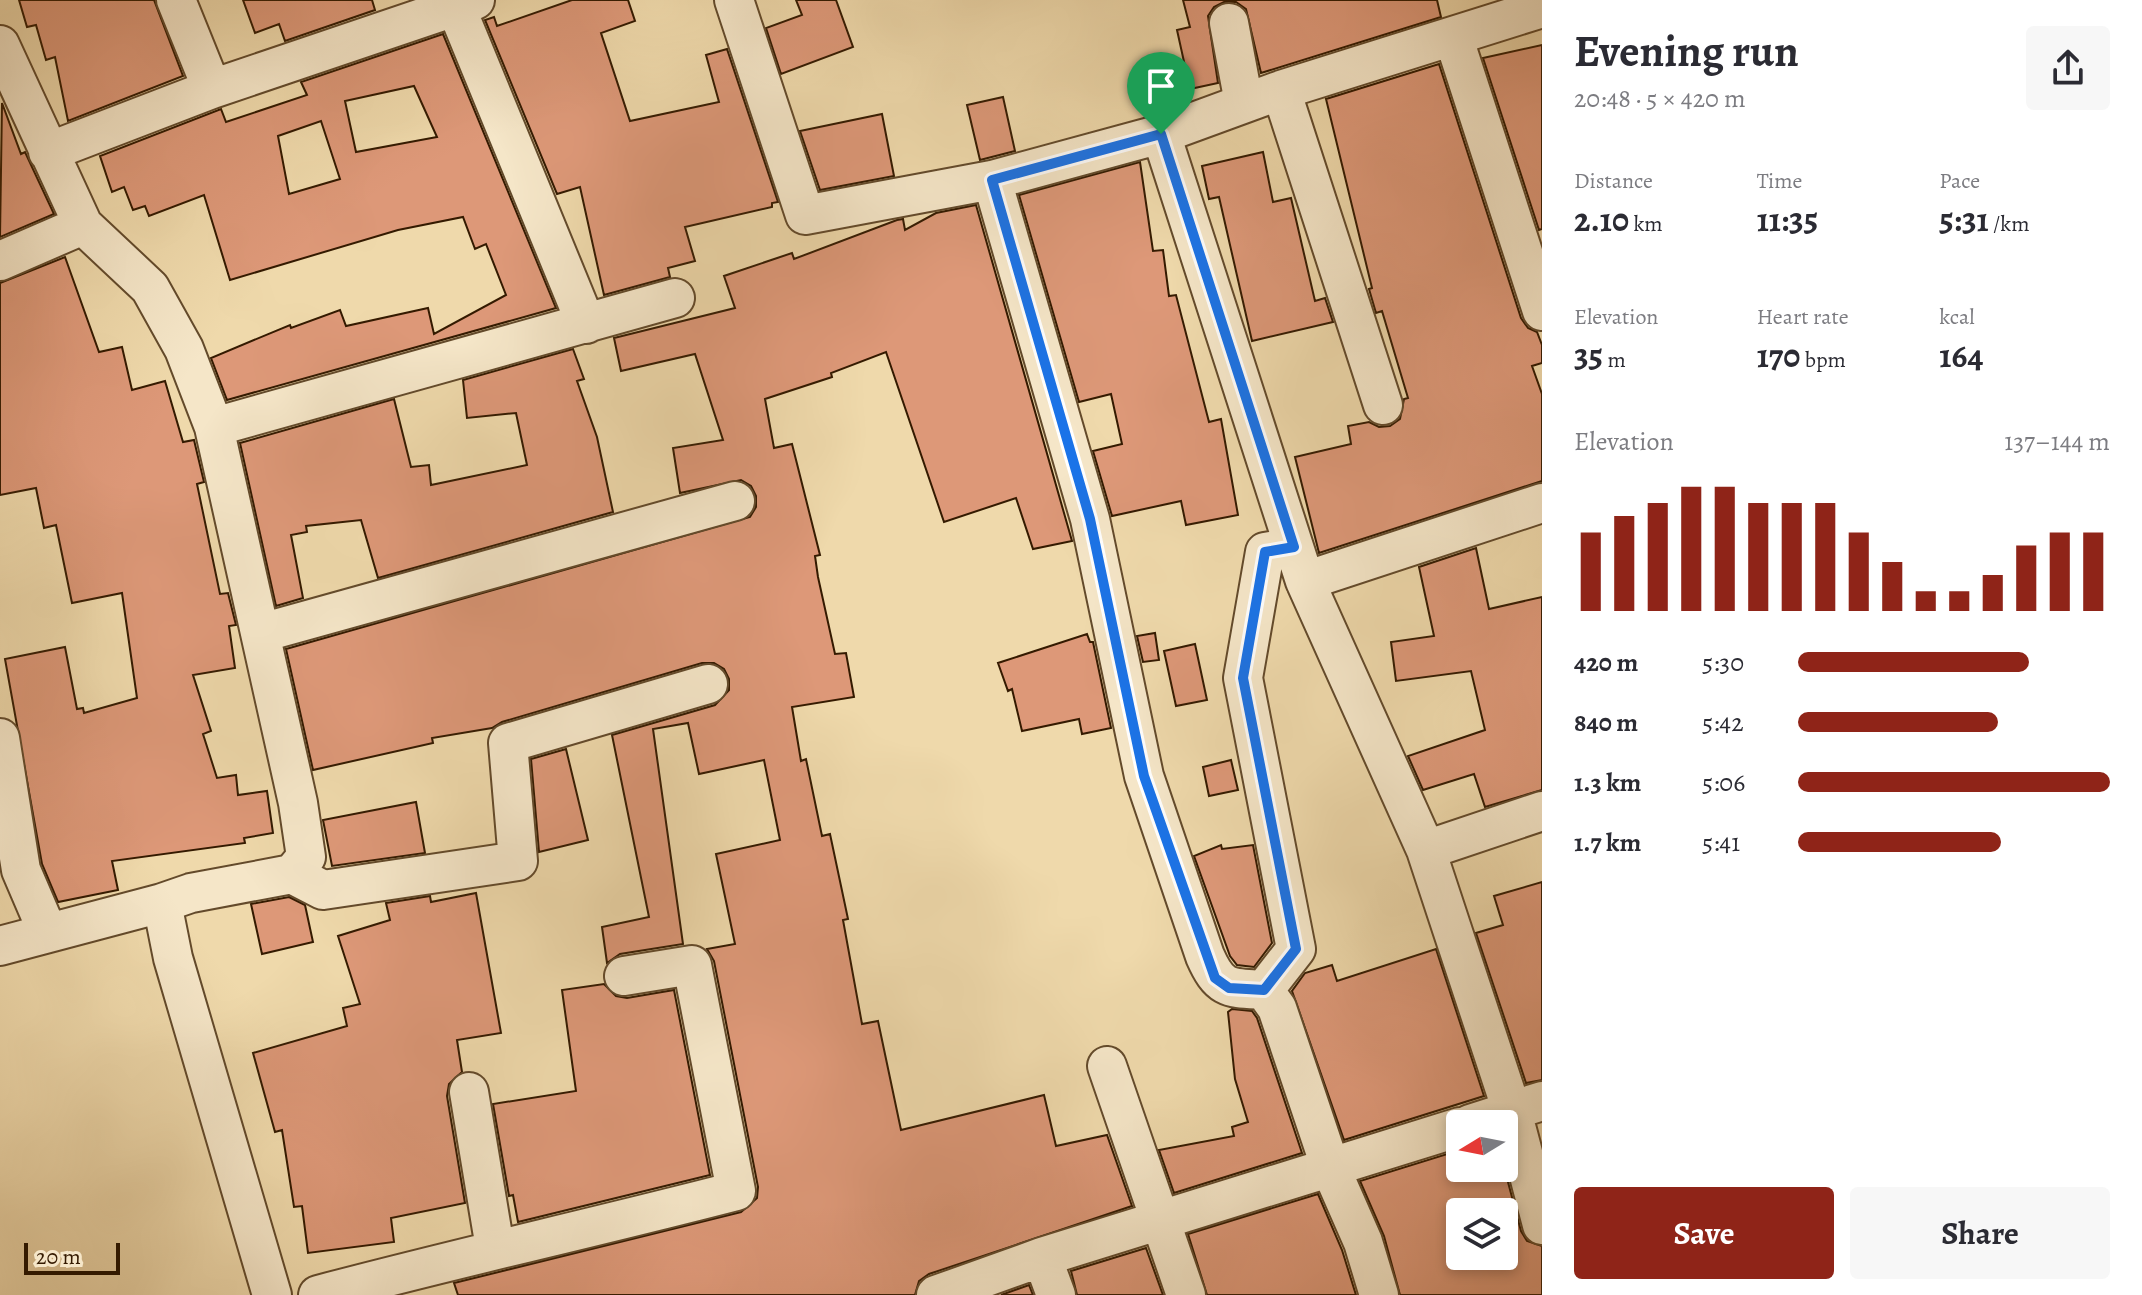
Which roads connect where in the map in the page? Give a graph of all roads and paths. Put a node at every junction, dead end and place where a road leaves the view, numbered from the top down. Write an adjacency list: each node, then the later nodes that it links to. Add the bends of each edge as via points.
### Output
1 (176, 0): 8 (street)
2 (734, 0): 14 (street, via 805,215)
3 (461, 1): 8 (street); 19 (street)
4 (1542, 8): 6 (street)
5 (1229, 23): 10 (street)
6 (1453, 36): 9 (street); 18 (street)
7 (0, 45): 11 (street)
8 (212, 89): 13 (street)
9 (1281, 90): 10 (street); 20 (street)
10 (1244, 103): 12 (street)
11 (12, 104): 13 (street)
12 (1161, 134): 14 (street); 24 (street)
13 (48, 152): 15 (street)
14 (992, 180): 35 (street, via 1090,519 1144,776 1215,978 1229,988)
15 (83, 225): 16 (street); 21 (street, via 150,288 184,349)
16 (0, 261)
17 (675, 298): 19 (street)
18 (1542, 311)
19 (586, 324): 21 (street)
20 (1383, 405)
21 (214, 427): 25 (street)
22 (735, 501): 25 (street)
23 (1542, 503): 24 (street)
24 (1299, 564): 29 (street); 35 (street, via 1265,552 1243,678 1296,949)
25 (261, 633): 30 (street, via 306,857)
26 (708, 684): 30 (street, via 508,743 518,861 323,890)
27 (0, 738): 32 (street, via 21,870)
28 (1542, 811): 29 (street)
29 (1426, 850): 38 (street)
30 (292, 874): 31 (street)
31 (162, 903): 32 (street); 45 (street, via 173,958)
32 (48, 933): 33 (street)
33 (0, 946)
34 (624, 976): 43 (street, via 692,965 736,1191)
35 (1264, 990): 40 (street, via 1290,1039)
36 (1107, 1066): 41 (street)
37 (469, 1092): 43 (street)
38 (1527, 1106): 42 (street)
39 (1446, 1132): 40 (street)
40 (1331, 1169): 41 (street); 50 (street)
41 (1158, 1222): 44 (street); 49 (street)
42 (1542, 1225)
43 (495, 1248): 46 (street)
44 (1042, 1257): 47 (street); 48 (street)
45 (272, 1295)
46 (318, 1295)
47 (936, 1295)
48 (1056, 1295)
49 (1186, 1295)
50 (1379, 1295)

